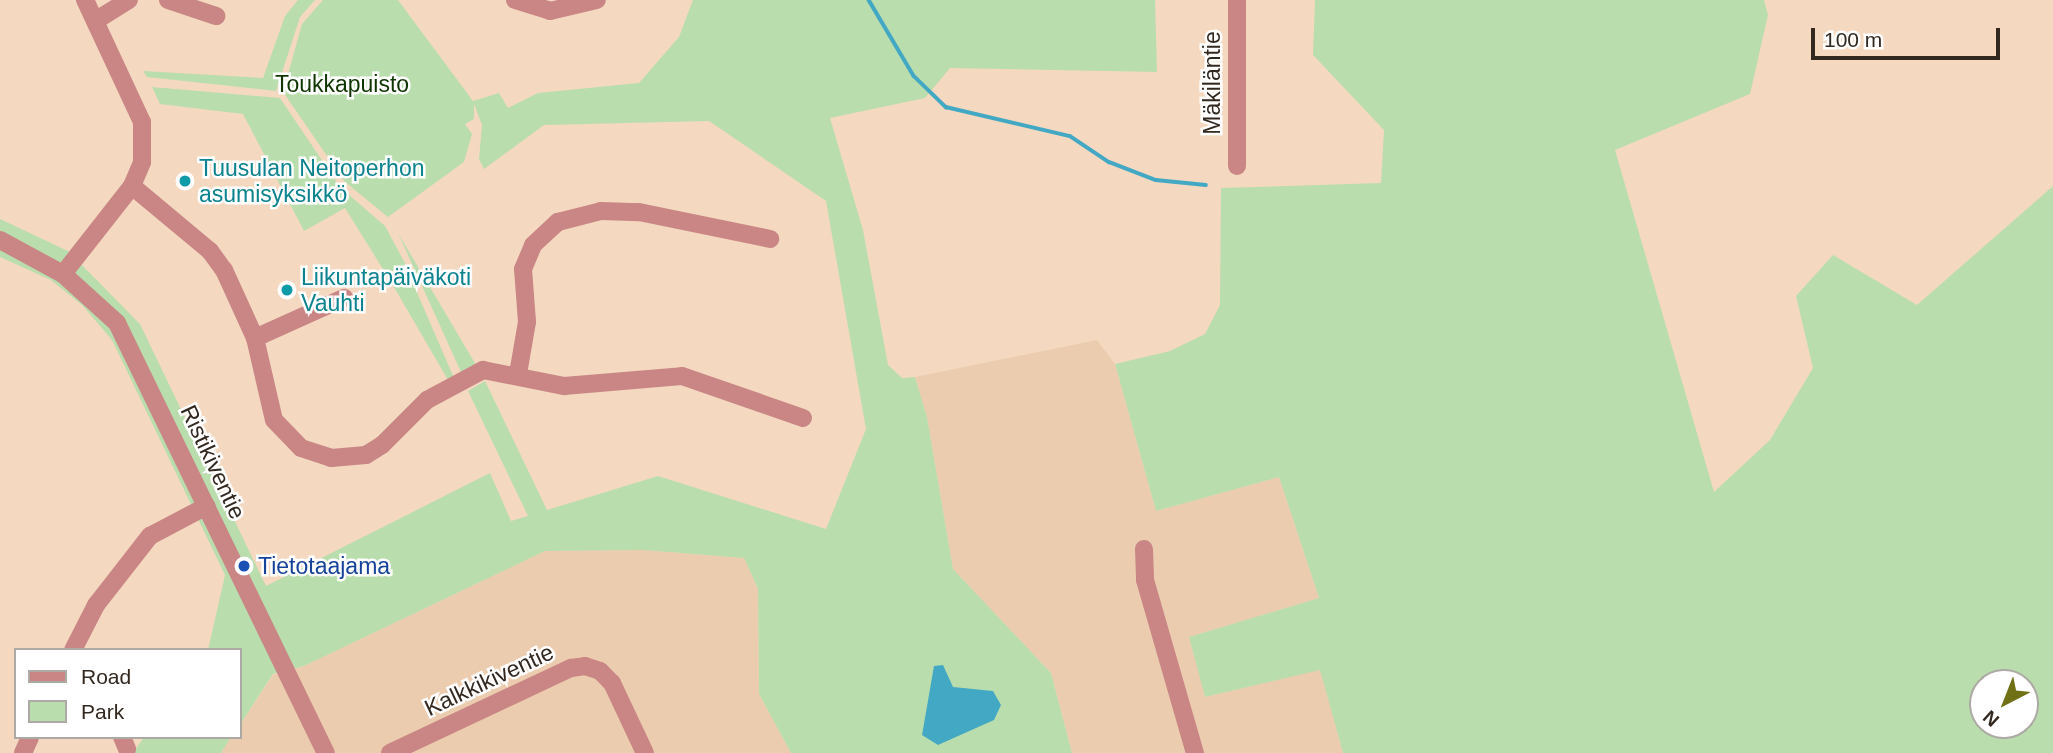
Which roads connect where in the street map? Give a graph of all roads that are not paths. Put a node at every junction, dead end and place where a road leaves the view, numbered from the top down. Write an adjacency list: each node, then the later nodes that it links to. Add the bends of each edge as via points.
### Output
1 (85, 0): 8 (street)
2 (129, 0): 8 (street)
3 (168, 0): 7 (street)
4 (515, 0): 5 (street, via 550,11)
5 (597, 0)
6 (1237, 0): 9 (street, Mäkiläntie)
7 (216, 16)
8 (95, 21): 10 (street, via 142,122 142,162)
9 (1237, 166)
10 (131, 186): 13 (street); 15 (street, via 209,251 224,270)
11 (771, 239): 16 (street, via 639,212 601,211 558,222 533,245 523,269 527,322)
12 (0, 240): 13 (street, Ristikiventie)
13 (63, 274): 18 (street, Ristikiventie, via 117,323)
14 (344, 298): 15 (street)
15 (255, 338): 16 (street, via 274,420 301,448 331,458 366,455 383,445 427,400 483,370)
16 (517, 374): 17 (street, via 564,386 682,376)
17 (803, 418)
18 (207, 506): 20 (street, via 150,536 96,605); 21 (street, Ristikiventie)
19 (1144, 549): 24 (street, via 1145,579)
20 (74, 648)
21 (326, 753)
22 (390, 753): 23 (street, Kalkkikiventie, via 571,668 585,666 600,671 612,683)
23 (645, 753)
24 (1195, 753)

